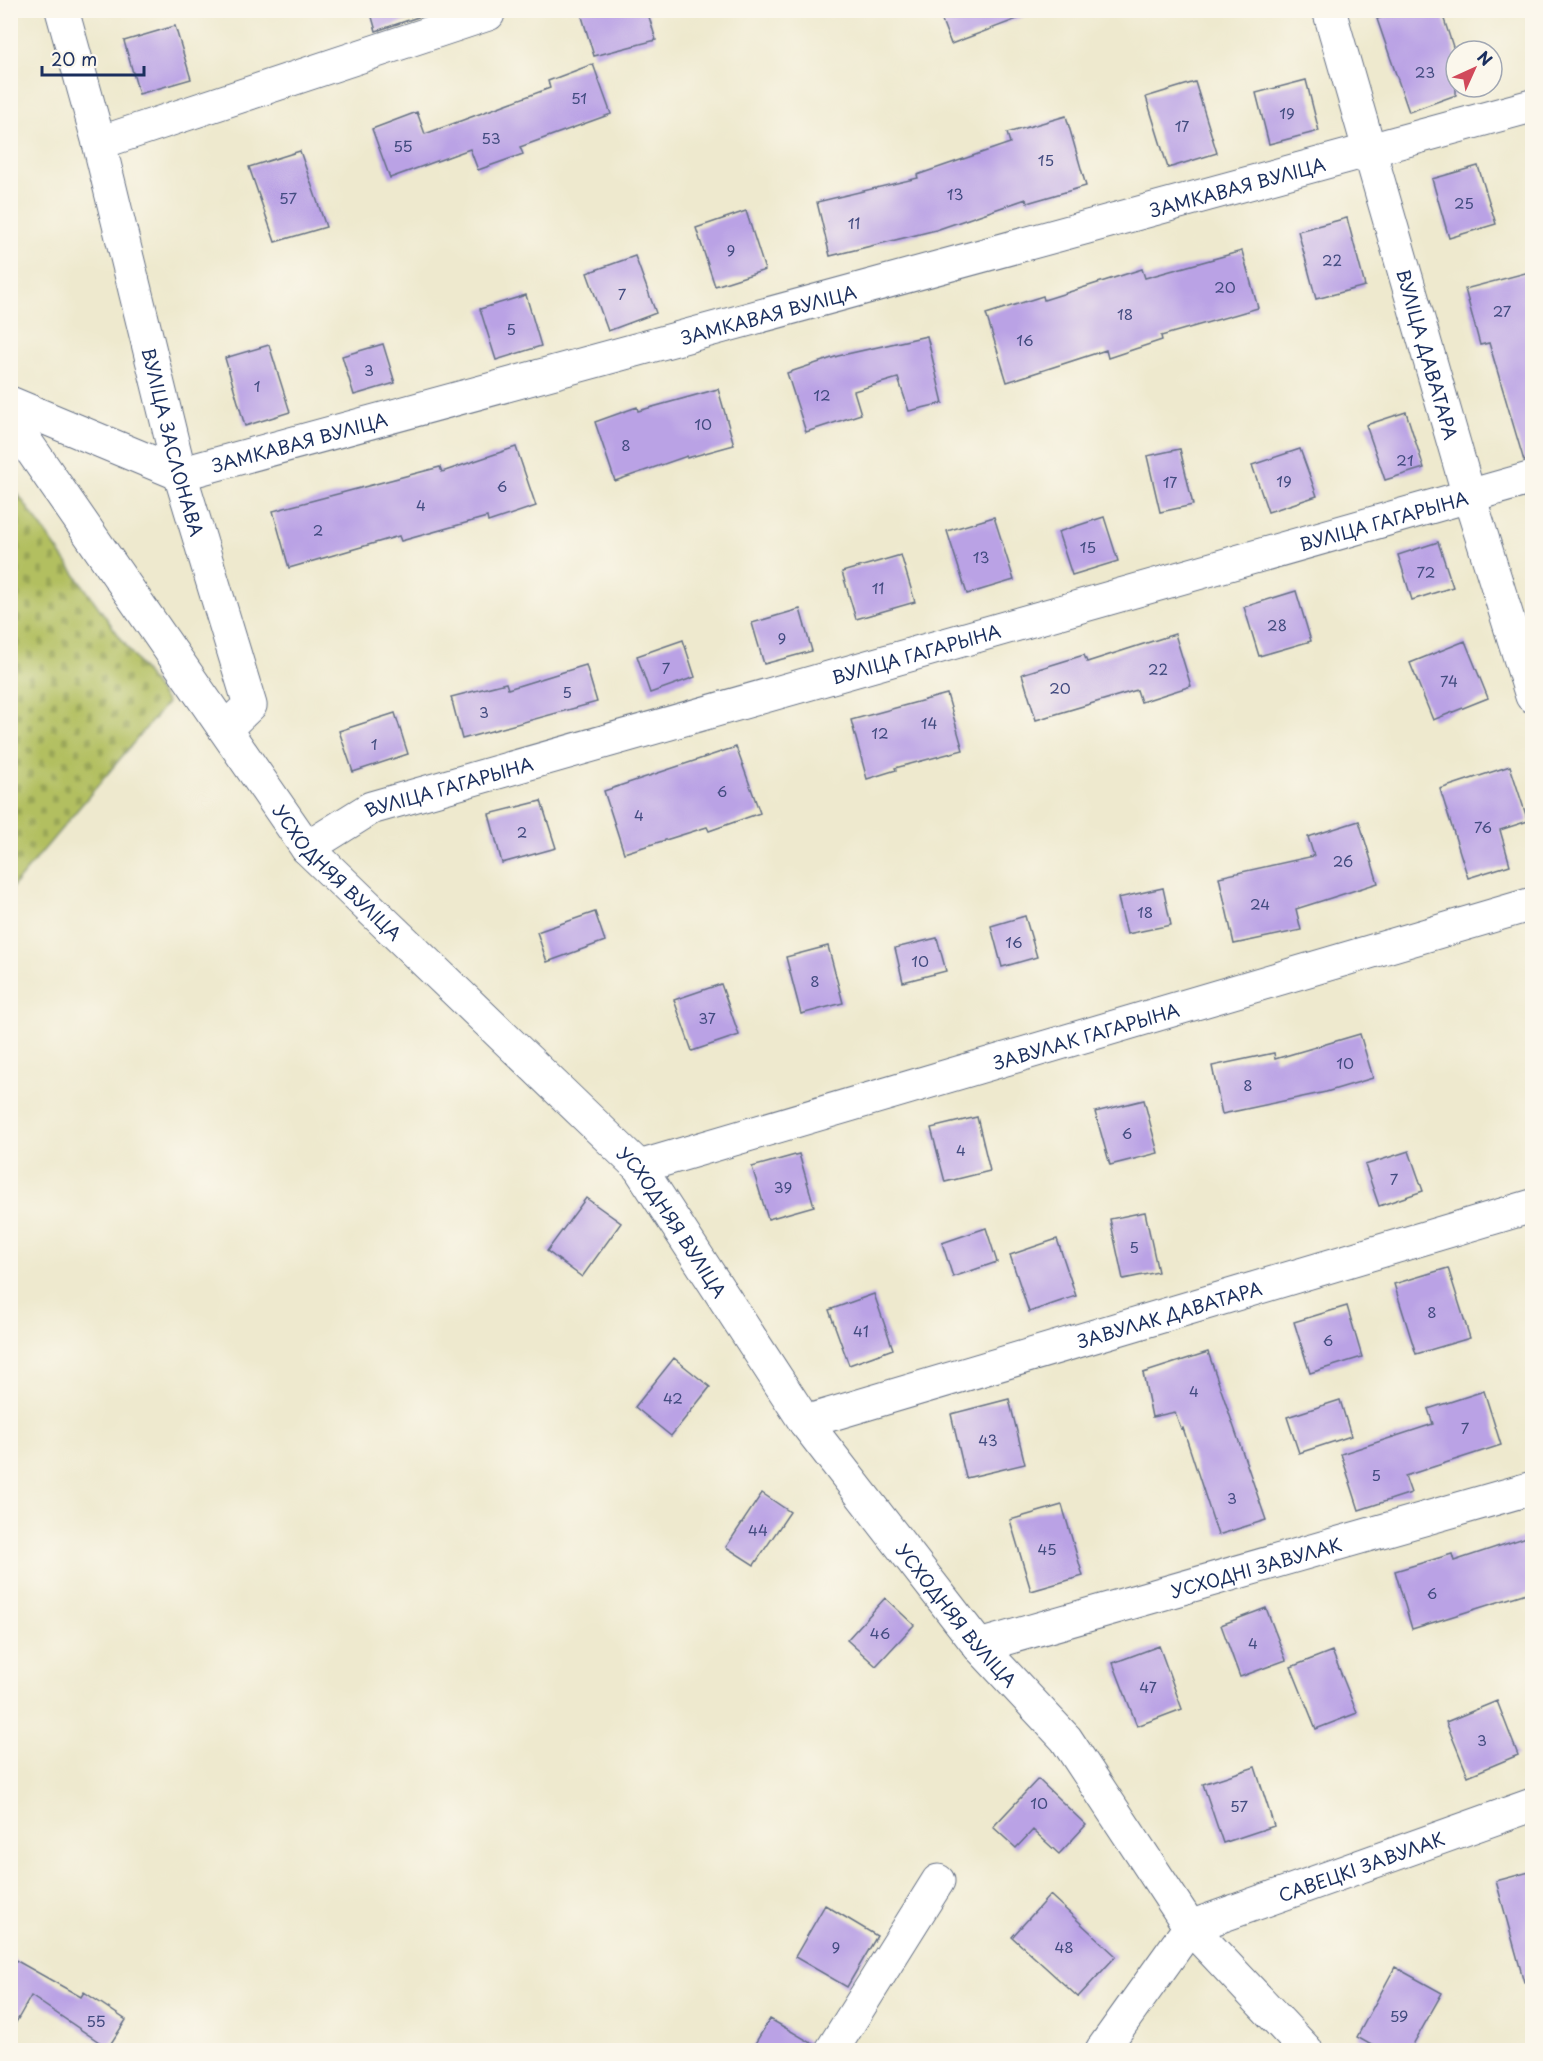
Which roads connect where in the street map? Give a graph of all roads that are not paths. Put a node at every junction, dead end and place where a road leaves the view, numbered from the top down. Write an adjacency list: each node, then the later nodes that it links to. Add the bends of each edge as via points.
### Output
1 (62, 10): 5 (street, ВУЛІЦА ЗАСЛОНАВА)
2 (487, 10): 5 (street, via 488,14)
3 (1329, 10): 6 (street, ВУЛІЦА ДАВАТАРА)
4 (1533, 106): 6 (street, ЗАМКАВАЯ ВУЛІЦА)
5 (99, 143): 9 (street, ВУЛІЦА ЗАСЛОНАВА)
6 (1372, 151): 9 (street, ЗАМКАВАЯ ВУЛІЦА); 11 (street, ВУЛІЦА ДАВАТАРА)
7 (10, 403): 9 (street)
8 (10, 419): 13 (street, УСХОДНЯЯ ВУЛІЦА)
9 (180, 474): 13 (street, ВУЛІЦА ЗАСЛОНАВА, via 250,705)
10 (1533, 478): 11 (street, ВУЛІЦА ГАГАРЫНА)
11 (1469, 496): 12 (street, ВУЛІЦА ДАВАТАРА); 14 (street, ВУЛІЦА ГАГАРЫНА, via 371,808)
12 (1533, 696)
13 (225, 729): 14 (street, УСХОДНЯЯ ВУЛІЦА)
14 (307, 848): 16 (street, УСХОДНЯЯ ВУЛІЦА)
15 (1533, 904): 16 (street, ЗАВУЛАК ГАГАРЫНА)
16 (639, 1167): 18 (street, УСХОДНЯЯ ВУЛІЦА)
17 (1533, 1206): 18 (street, ЗАВУЛАК ДАВАТАРА)
18 (805, 1422): 20 (street, УСХОДНЯЯ ВУЛІЦА)
19 (1533, 1488): 20 (street, УСХОДНІ ЗАВУЛАК)
20 (979, 1646): 23 (street, УСХОДНЯЯ ВУЛІЦА, via 1066,1739)
21 (1533, 1805): 23 (street, САВЕЦКІ ЗАВУЛАК)
22 (939, 1881): 24 (street)
23 (1190, 1927): 25 (street); 26 (street, УСХОДНЯЯ ВУЛІЦА)
24 (832, 2050)
25 (1102, 2050)
26 (1306, 2050)

